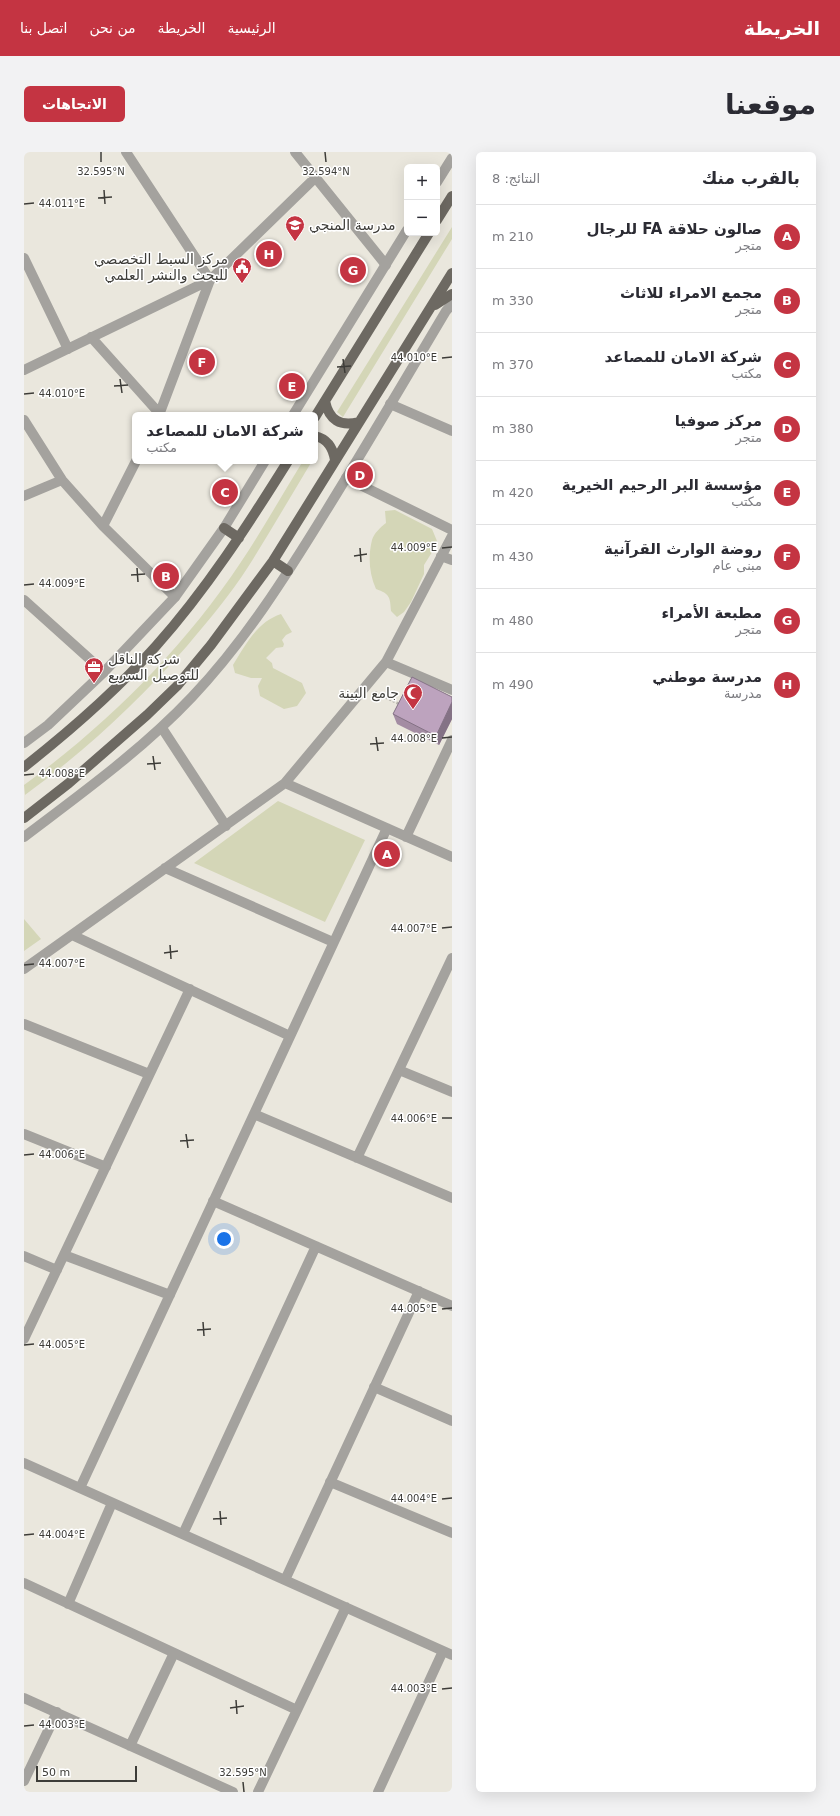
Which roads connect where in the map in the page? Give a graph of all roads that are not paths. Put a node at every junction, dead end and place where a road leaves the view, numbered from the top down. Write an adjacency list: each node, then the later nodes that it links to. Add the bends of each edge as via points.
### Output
1 (126, 152): 14 (street)
2 (295, 152): 5 (street)
3 (448, 152): 4 (street)
4 (452, 157): 6 (street)
5 (316, 177): 12 (street); 14 (street)
6 (440, 177)
7 (452, 196): 8 (main road)
8 (440, 215)
9 (404, 235): 12 (street)
10 (427, 236): 21 (main road)
11 (24, 258): 19 (street)
12 (386, 265): 25 (street)
13 (451, 276): 17 (main road)
14 (210, 280): 18 (street); 24 (street)
15 (452, 294): 17 (main road, via 438,301)
16 (452, 304): 22 (street)
17 (427, 314): 28 (main road)
18 (91, 338): 19 (street); 23 (street)
19 (68, 349): 20 (street)
20 (24, 370)
21 (325, 401): 26 (main road); 28 (main road, via 330,414 340,423)
22 (390, 404): 29 (street); 35 (street)
23 (157, 412)
24 (160, 412)
25 (295, 412)
26 (318, 412)
27 (24, 420): 36 (street)
28 (359, 422): 31 (main road)
29 (452, 431)
30 (318, 436): 31 (main road, via 334,450)
31 (335, 460): 45 (main road)
32 (134, 464): 38 (street)
33 (263, 464): 39 (street)
34 (286, 464): 42 (main road)
35 (346, 478): 40 (street); 46 (street)
36 (62, 480): 37 (street); 38 (street)
37 (24, 496)
38 (103, 526): 47 (street)
39 (224, 528): 42 (main road); 47 (street)
40 (452, 530)
41 (452, 536): 43 (street)
42 (240, 538): 55 (main road, via 162,640 131,673)
43 (441, 556): 44 (street); 49 (street)
44 (452, 560)
45 (272, 561): 46 (main road); 57 (main road, via 211,645 177,686 69,783)
46 (288, 572): 52 (street, via 250,627 193,696)
47 (175, 597): 50 (street)
48 (25, 601): 50 (street)
49 (386, 662): 51 (street); 56 (street)
50 (104, 672): 54 (street, via 48,725)
51 (452, 690)
52 (162, 728): 59 (street); 62 (street, via 112,771)
53 (452, 740): 61 (street)
54 (24, 743)
55 (24, 767)
56 (285, 783): 59 (street); 60 (street)
57 (28, 811): 58 (main road)
58 (24, 818)
59 (226, 826): 64 (street)
60 (387, 828): 61 (street); 66 (street)
61 (406, 836): 63 (street)
62 (24, 837)
63 (452, 857)
64 (165, 868): 65 (street); 66 (street)
65 (72, 935): 68 (street); 69 (street)
66 (334, 942): 71 (street)
67 (451, 964): 72 (street)
68 (24, 969)
69 (190, 989): 71 (street); 73 (street)
70 (24, 1024): 73 (street)
71 (290, 1036): 75 (street)
72 (399, 1070): 74 (street); 77 (street)
73 (149, 1074): 78 (street)
74 (452, 1092)
75 (254, 1114): 77 (street); 80 (street)
76 (24, 1134): 78 (street)
77 (357, 1158): 79 (street)
78 (106, 1166): 82 (street)
79 (452, 1198)
80 (213, 1201): 81 (street); 86 (street)
81 (316, 1246): 85 (street); 96 (street)
82 (64, 1255): 84 (street); 86 (street)
83 (24, 1256): 84 (street)
84 (57, 1270): 88 (street)
85 (419, 1291): 87 (street); 89 (street)
86 (170, 1295): 93 (street)
87 (452, 1306)
88 (24, 1339)
89 (374, 1387): 90 (street); 92 (street)
90 (452, 1421)
91 (24, 1463): 93 (street)
92 (330, 1482): 95 (street); 97 (street)
93 (80, 1488): 94 (street)
94 (112, 1502): 96 (street); 99 (street)
95 (452, 1533)
96 (183, 1534): 97 (street)
97 (285, 1580): 100 (street)
98 (24, 1584): 99 (street)
99 (68, 1604): 101 (street)
100 (346, 1607): 102 (street); 104 (street)
101 (174, 1653): 104 (street); 106 (street)
102 (447, 1653): 110 (street)
103 (24, 1698): 105 (street)
104 (297, 1710): 109 (street)
105 (57, 1712): 106 (street); 107 (street)
106 (130, 1746): 108 (street)
107 (24, 1782)
108 (233, 1792)
109 (258, 1792)
110 (378, 1792)

